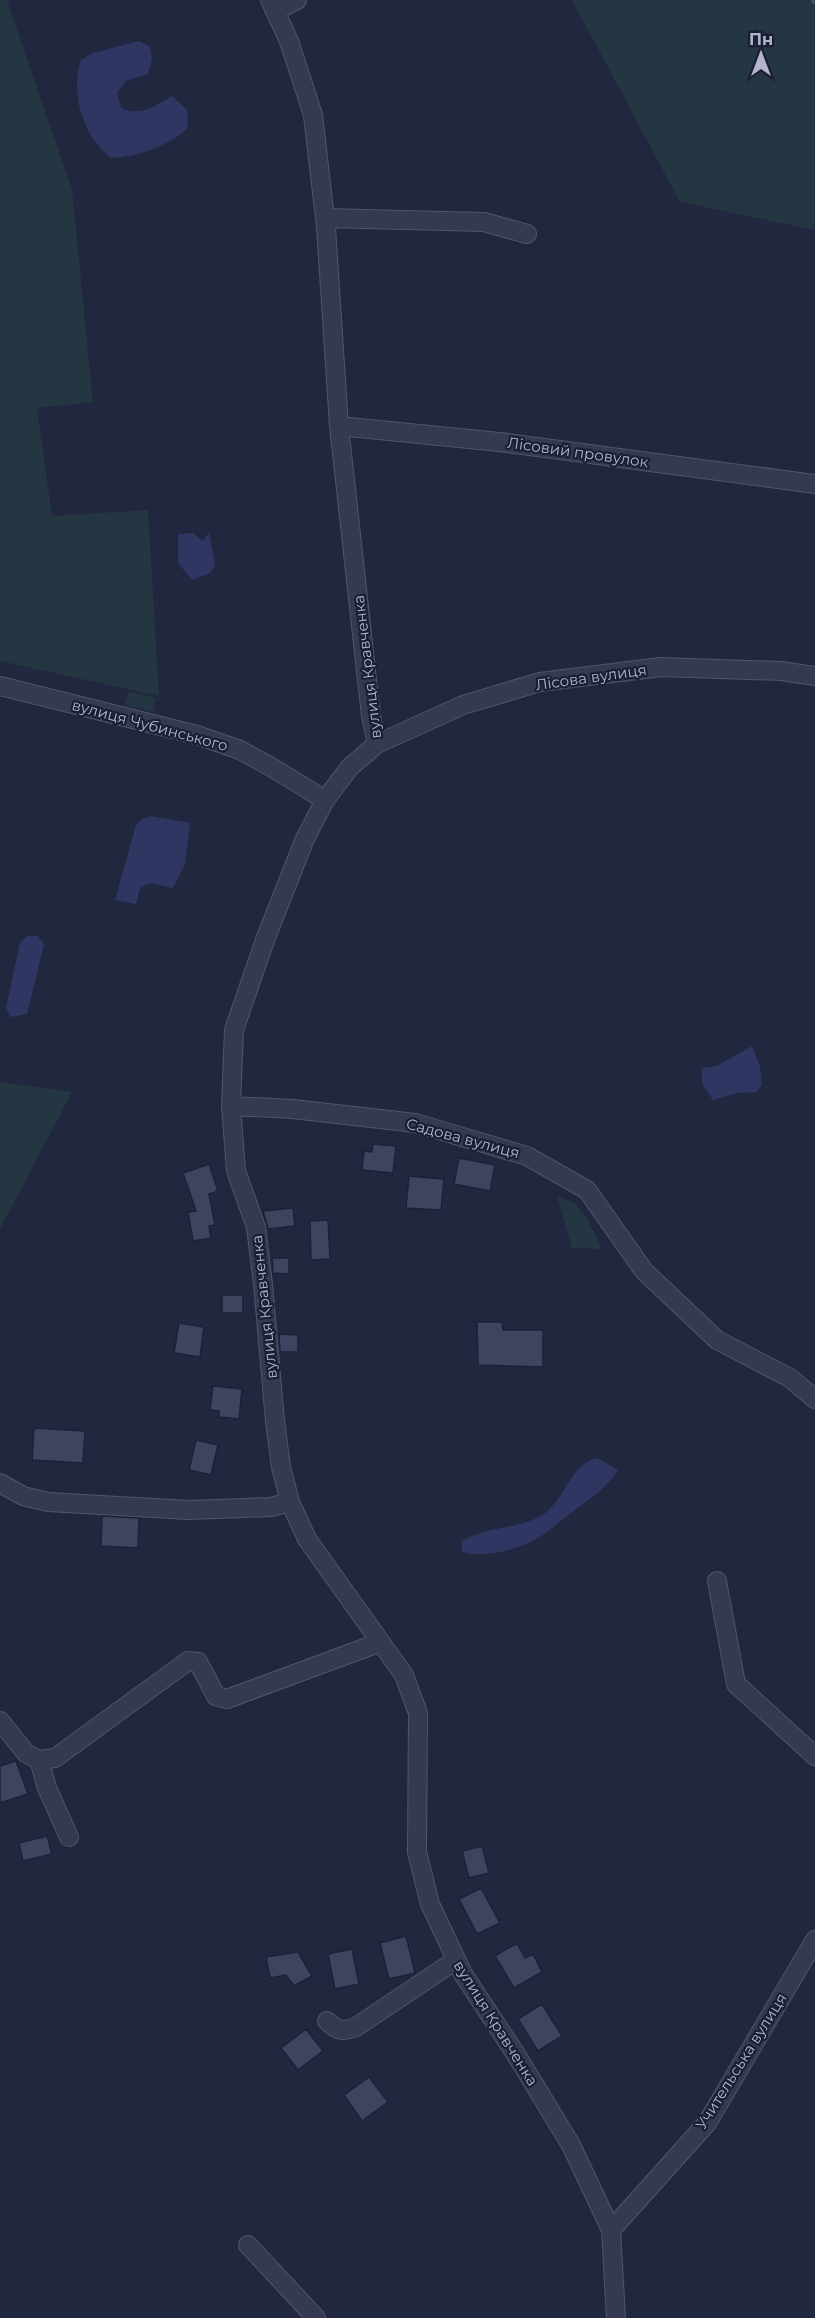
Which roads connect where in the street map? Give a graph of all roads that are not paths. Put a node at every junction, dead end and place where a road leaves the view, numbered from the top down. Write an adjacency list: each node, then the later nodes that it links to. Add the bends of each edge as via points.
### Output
1 (297, 0): 2 (street, вулиця Кравченка)
2 (272, 5): 3 (street, вулиця Кравченка, via 289,41 313,115)
3 (325, 218): 4 (street, via 484,222); 5 (street, вулиця Кравченка)
4 (527, 234)
5 (339, 426): 6 (street, Лісовий провулок, via 500,442); 9 (street, вулиця Кравченка)
6 (815, 484)
7 (815, 676): 9 (street, Лісова вулиця, via 781,671 661,667 540,682 464,705)
8 (0, 686): 10 (street, вулиця Чубинського, via 197,735 240,750)
9 (377, 744): 10 (street, вулиця Кравченка, via 350,767)
10 (325, 800): 11 (street, вулиця Кравченка, via 304,841 234,1030)
11 (231, 1106): 12 (street, Садова вулиця, via 415,1123 527,1156 587,1190 644,1271 717,1340 790,1378); 14 (street, вулиця Кравченка, via 236,1171 256,1227 275,1421)
12 (815, 1399)
13 (0, 1484): 14 (street, via 23,1496 48,1502 189,1510 271,1507)
14 (290, 1502): 16 (street, вулиця Кравченка, via 307,1539)
15 (717, 1581): 18 (street, via 736,1684)
16 (381, 1642): 19 (street, via 227,1699 216,1696 198,1662 188,1661 55,1758); 22 (street, вулиця Кравченка, via 404,1675 418,1713 417,1852 430,1904)
17 (0, 1721): 19 (street, via 26,1754)
18 (815, 1756)
19 (39, 1760): 20 (street)
20 (69, 1837)
21 (815, 1940): 24 (street, Учительська вулиця, via 707,2122)
22 (456, 1960): 23 (street, via 356,2026 345,2031); 24 (street, вулиця Кравченка, via 571,2145)
23 (327, 2021)
24 (611, 2230): 27 (street, вулиця Кравченка)
25 (248, 2245): 26 (street)
26 (316, 2318)
27 (616, 2318)

